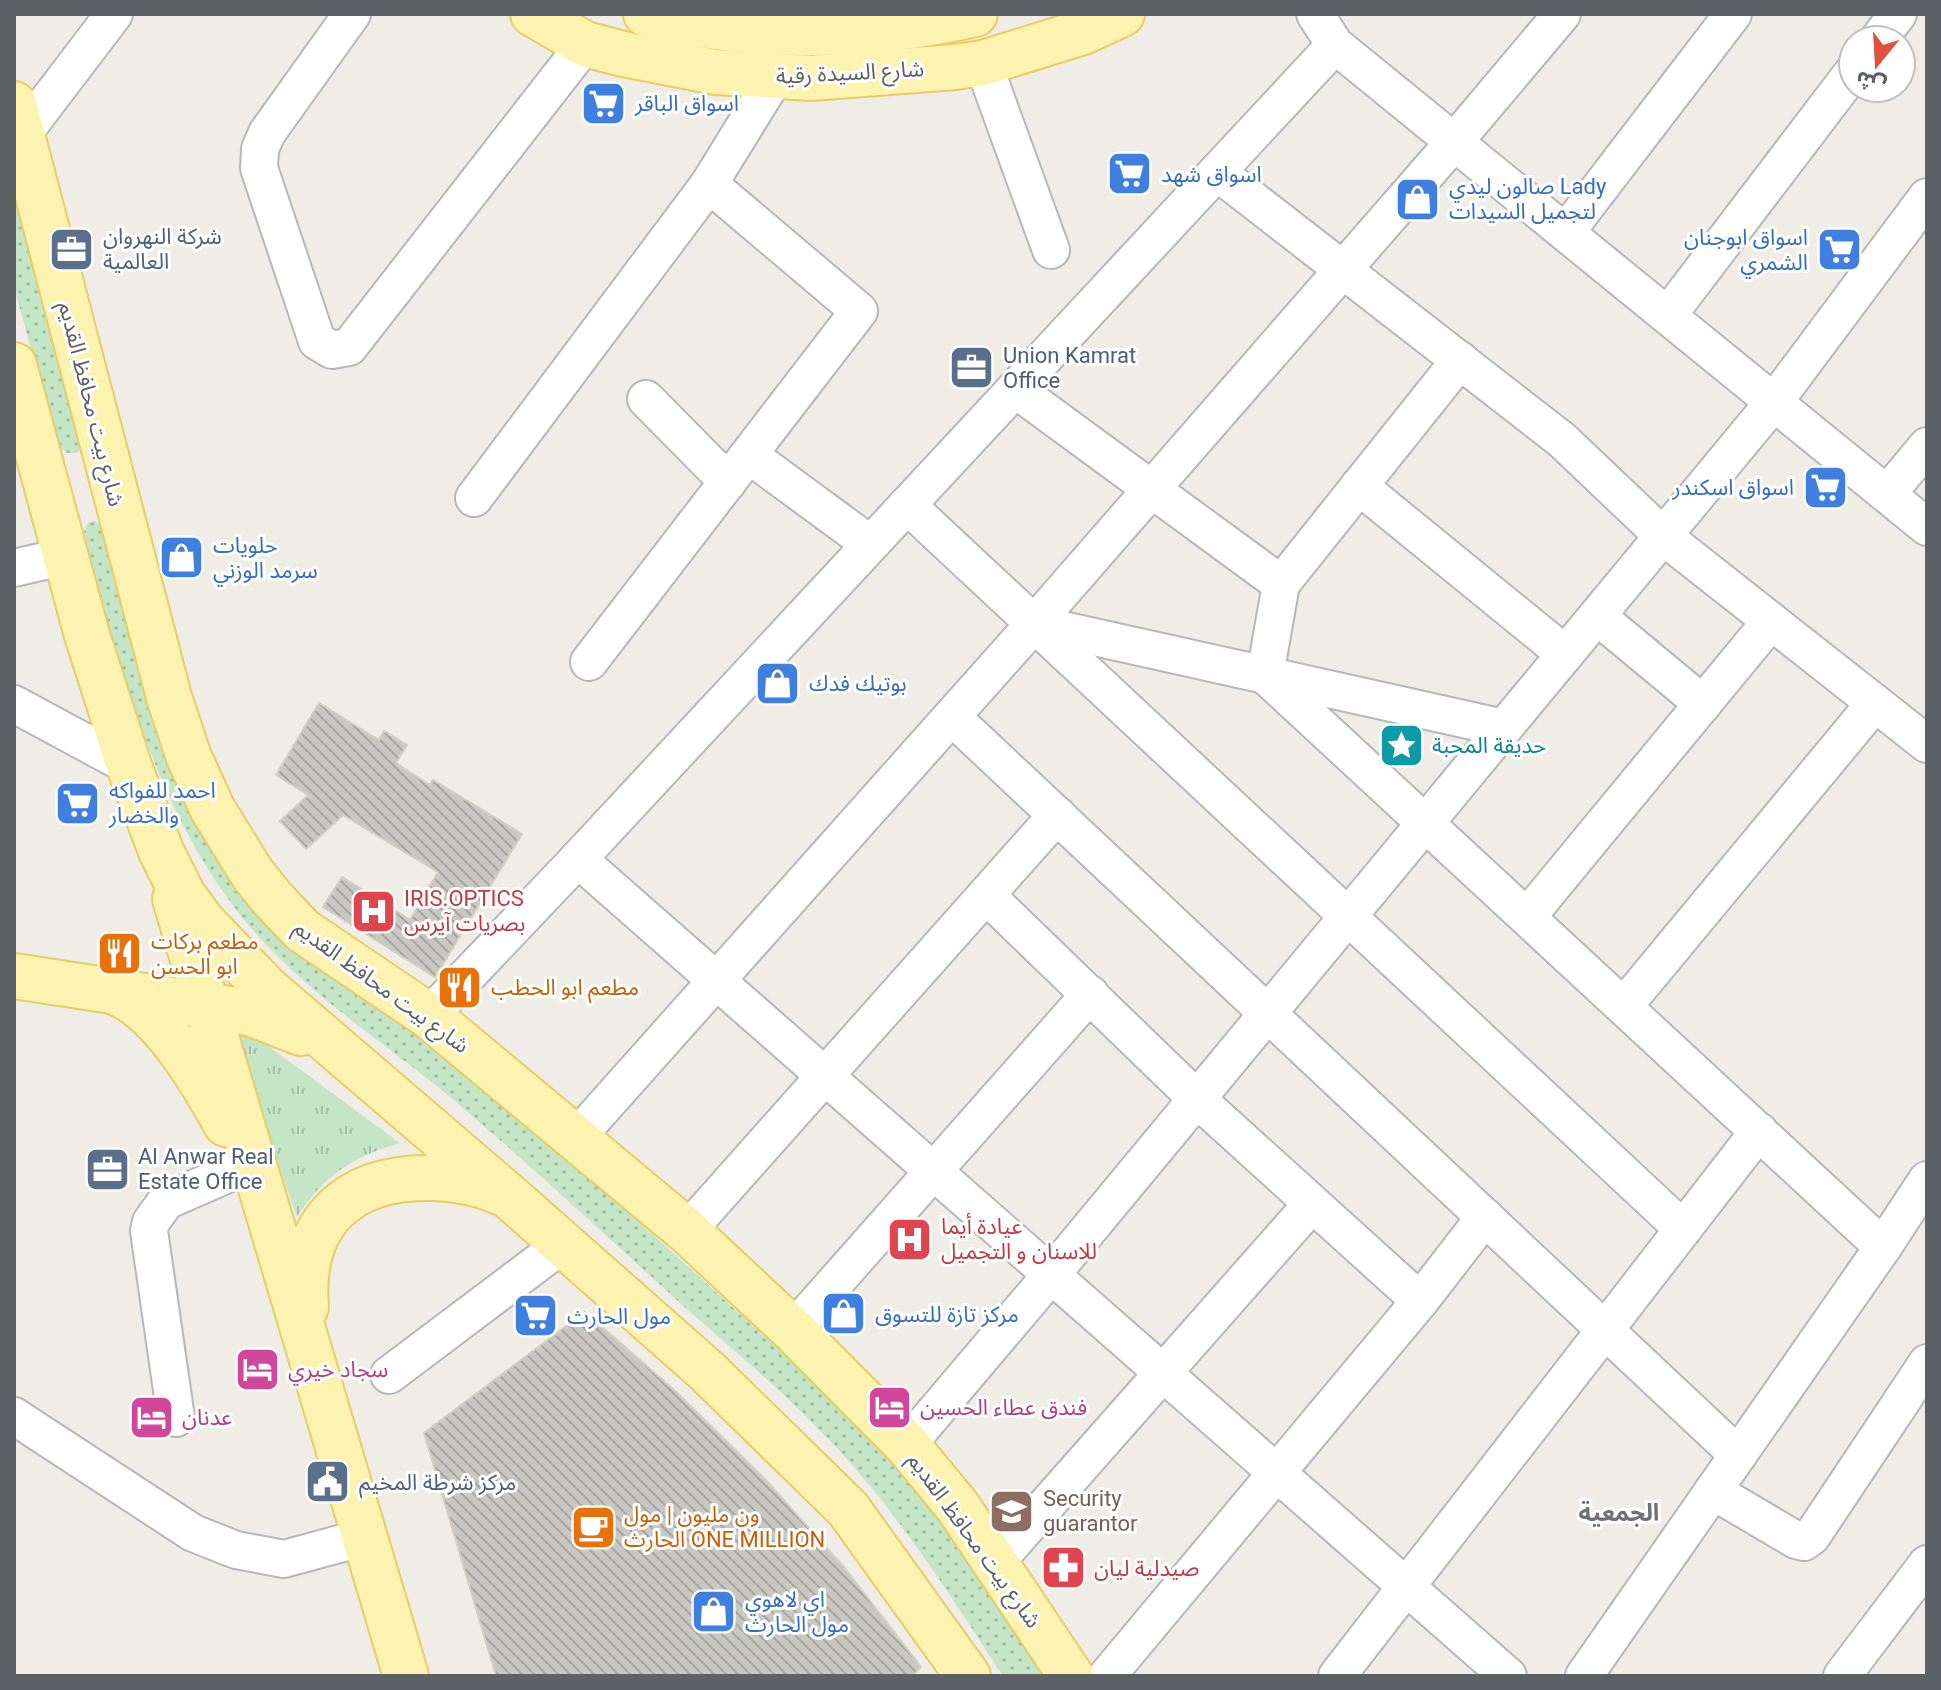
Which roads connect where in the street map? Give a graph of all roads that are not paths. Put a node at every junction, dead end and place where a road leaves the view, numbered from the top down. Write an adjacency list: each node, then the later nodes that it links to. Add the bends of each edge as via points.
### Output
1 (114, 14): 15 (street)
2 (352, 14): 10 (street, via 260,149 259,168 317,341 332,350 349,347)
3 (533, 14): 10 (main road, شارع السيدة رقية)
4 (646, 14): 5 (main road, شارع السيدة رقية, via 784,33 888,28)
5 (975, 14)
6 (1122, 14): 12 (main road, شارع السيدة رقية, via 1083,32)
7 (1315, 14): 11 (street)
8 (1562, 14): 16 (street)
9 (1733, 14): 20 (street)
10 (585, 44): 13 (main road, شارع السيدة رقية, via 668,64)
11 (1335, 45): 16 (street); 17 (street)
12 (983, 63): 13 (main road, شارع السيدة رقية, via 846,77); 21 (street)
13 (775, 77): 18 (street)
14 (1837, 93): 23 (street)
15 (18, 119): 29 (main road, شارع بيت محافظ القديم)
16 (1455, 141): 20 (street); 22 (street)
17 (1217, 172): 22 (street); 26 (street)
18 (709, 184): 32 (street, via 859,311); 36 (street)
19 (1927, 197): 28 (street)
20 (1566, 232): 23 (street)
21 (1051, 250)
22 (1343, 270): 24 (street); 34 (street)
23 (1668, 315): 28 (street)
24 (1460, 360): 33 (street); 40 (street, via 1562,440)
25 (15, 371): 31 (main road)
26 (1015, 389): 34 (street); 37 (street)
27 (646, 399): 32 (street)
28 (1774, 402): 35 (street); 40 (street)
29 (102, 436): 31 (main road, via 100,454 79,472 52,469); 38 (main road, شارع بيت محافظ القديم)
30 (1927, 446): 35 (street)
31 (40, 455): 42 (main road)
32 (739, 468): 41 (street); 49 (street)
33 (1359, 486): 44 (street); 48 (street)
34 (1152, 489): 44 (street); 47 (street)
35 (1887, 494): 39 (street)
36 (474, 498)
37 (907, 505): 41 (street); 47 (street)
38 (122, 520): 42 (main road, via 105,501 80,500 63,518); 73 (main road, شارع بيت محافظ القديم, via 189,757 234,845 302,930)
39 (1927, 527)
40 (1663, 536): 45 (street); 46 (street)
41 (870, 544): 61 (street)
42 (63, 545): 43 (street); 57 (main road)
43 (14, 568)
44 (1281, 584): 50 (street)
45 (1597, 616): 48 (street); 53 (street)
46 (1771, 621): 51 (street); 53 (street)
47 (1034, 624): 50 (street); 54 (street); 64 (street)
48 (1565, 654): 55 (street)
49 (589, 662)
50 (1265, 675): 55 (street); 59 (street)
51 (1875, 703): 56 (street); 71 (street)
52 (14, 704): 57 (street)
53 (1703, 704): 65 (street)
54 (952, 717): 58 (street); 66 (street)
55 (1504, 728): 59 (street)
56 (1927, 744)
57 (129, 766): 60 (main road)
58 (1057, 815): 62 (street); 72 (street)
59 (1425, 823): 64 (street); 65 (street)
60 (161, 851): 63 (main road); 74 (main road, via 183,895 235,957)
61 (578, 859): 66 (street); 73 (street)
62 (987, 896): 69 (street); 75 (street)
63 (177, 907): 68 (main road, via 175,938 160,965 135,982); 70 (main road)
64 (1348, 916): 72 (street); 85 (street)
65 (1527, 917): 71 (street)
66 (718, 981): 75 (street); 78 (street)
67 (18, 984): 68 (main road)
68 (105, 988): 70 (main road); 81 (main road, via 138,1006 172,1043 214,1102)
69 (1090, 994): 76 (street); 79 (street)
70 (207, 1004): 74 (main road, via 286,1027); 81 (main road)
71 (1624, 1006): 77 (street)
72 (1268, 1013): 76 (street); 84 (street)
73 (429, 1016): 78 (main road, شارع بيت محافظ القديم)
74 (351, 1064): 82 (main road)
75 (827, 1077): 79 (street); 86 (street)
76 (1197, 1099): 83 (street); 89 (street)
77 (1759, 1131): 85 (street); 88 (street)
78 (576, 1138): 86 (main road, شارع بيت محافظ القديم)
79 (935, 1172): 89 (street); 91 (street)
80 (1927, 1180): 88 (street)
81 (256, 1181): 93 (main road); 98 (street, via 166,1201 151,1222)
82 (512, 1199): 87 (main road); 93 (main road, via 473,1183 410,1178 386,1181 348,1200 318,1229 309,1250 304,1273)
83 (1312, 1204): 90 (street); 95 (street)
84 (1485, 1217): 90 (street); 92 (street)
85 (1683, 1229): 92 (street)
86 (687, 1231): 91 (main road, شارع بيت محافظ القديم)
87 (563, 1244): 96 (street); 108 (main road, via 708,1372 848,1509)
88 (1883, 1247): 100 (street)
89 (1051, 1275): 95 (street); 99 (street)
90 (1420, 1301): 101 (street)
91 (793, 1330): 99 (main road, شارع بيت محافظ القديم)
92 (1605, 1330): 100 (street); 106 (street)
93 (311, 1357): 103 (main road)
94 (1927, 1363): 102 (street, via 1804,1542)
95 (1164, 1374): 101 (street); 104 (street)
96 (389, 1375)
97 (14, 1416): 103 (street, via 193,1533 225,1546 284,1559)
98 (176, 1418)
99 (907, 1445): 104 (main road, شارع بيت محافظ القديم)
100 (1738, 1455): 102 (street)
101 (1278, 1474): 106 (street); 110 (street)
102 (1713, 1491): 113 (street)
103 (365, 1537): 107 (main road)
104 (996, 1562): 109 (main road, شارع بيت محافظ القديم)
105 (1927, 1564): 114 (street)
106 (1407, 1588): 111 (street); 112 (street)
107 (406, 1676)
108 (968, 1676)
109 (1071, 1676)
110 (1107, 1676)
111 (1337, 1676)
112 (1508, 1676)
113 (1584, 1676)
114 (1842, 1676)

